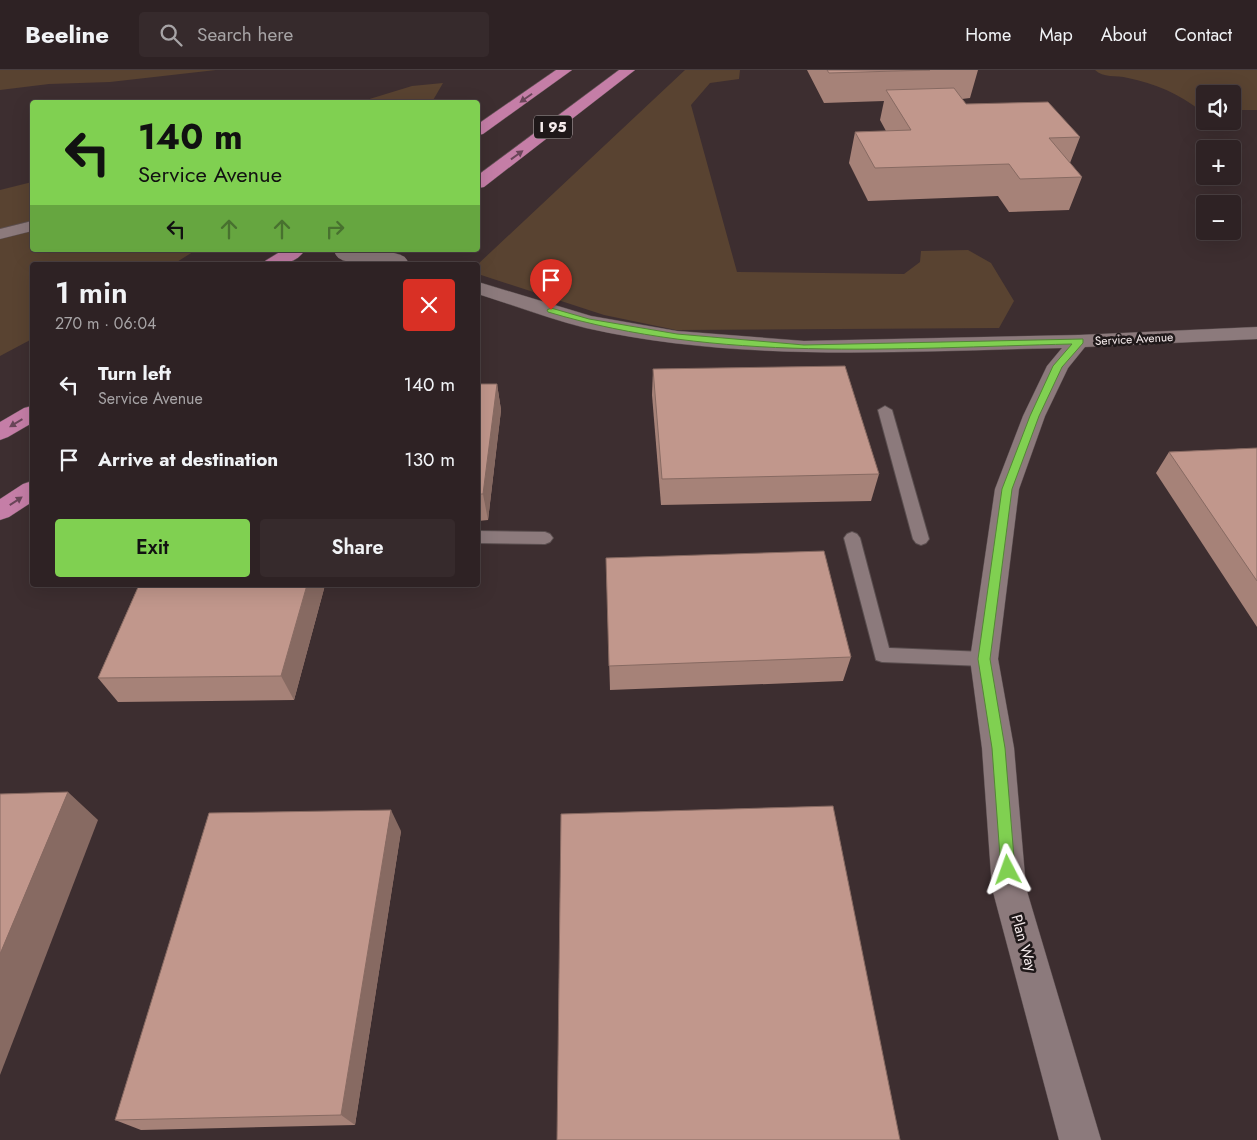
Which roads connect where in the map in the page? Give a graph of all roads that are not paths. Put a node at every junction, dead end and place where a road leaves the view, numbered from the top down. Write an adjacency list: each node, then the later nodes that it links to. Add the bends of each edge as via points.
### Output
1 (565, 70): 3 (highway, I 95, one-way to 3)
2 (628, 70): 4 (highway, I 95, one-way to 2)
3 (480, 130)
4 (480, 181)
5 (30, 226): 6 (street)
6 (0, 234)
7 (293, 252): 10 (highway)
8 (352, 252): 12 (street, bridge)
9 (379, 252): 11 (highway)
10 (277, 262)
11 (364, 262)
12 (387, 262)
13 (480, 289): 15 (street, Service Avenue, via 588,322 687,338 804,347)
14 (1257, 333): 15 (street, Service Avenue)
15 (1080, 341): 25 (street, Plan Way, via 1058,366 1034,416 1007,489)
16 (885, 410): 24 (lane)
17 (30, 414): 18 (highway, one-way to 18)
18 (0, 432)
19 (30, 491): 20 (highway, one-way to 19)
20 (0, 511)
21 (480, 538): 22 (lane)
22 (545, 538)
23 (852, 538): 25 (lane, via 882,655)
24 (921, 539)
25 (984, 659): 26 (street, Plan Way, via 998,748 1009,888)
26 (1080, 1140)

